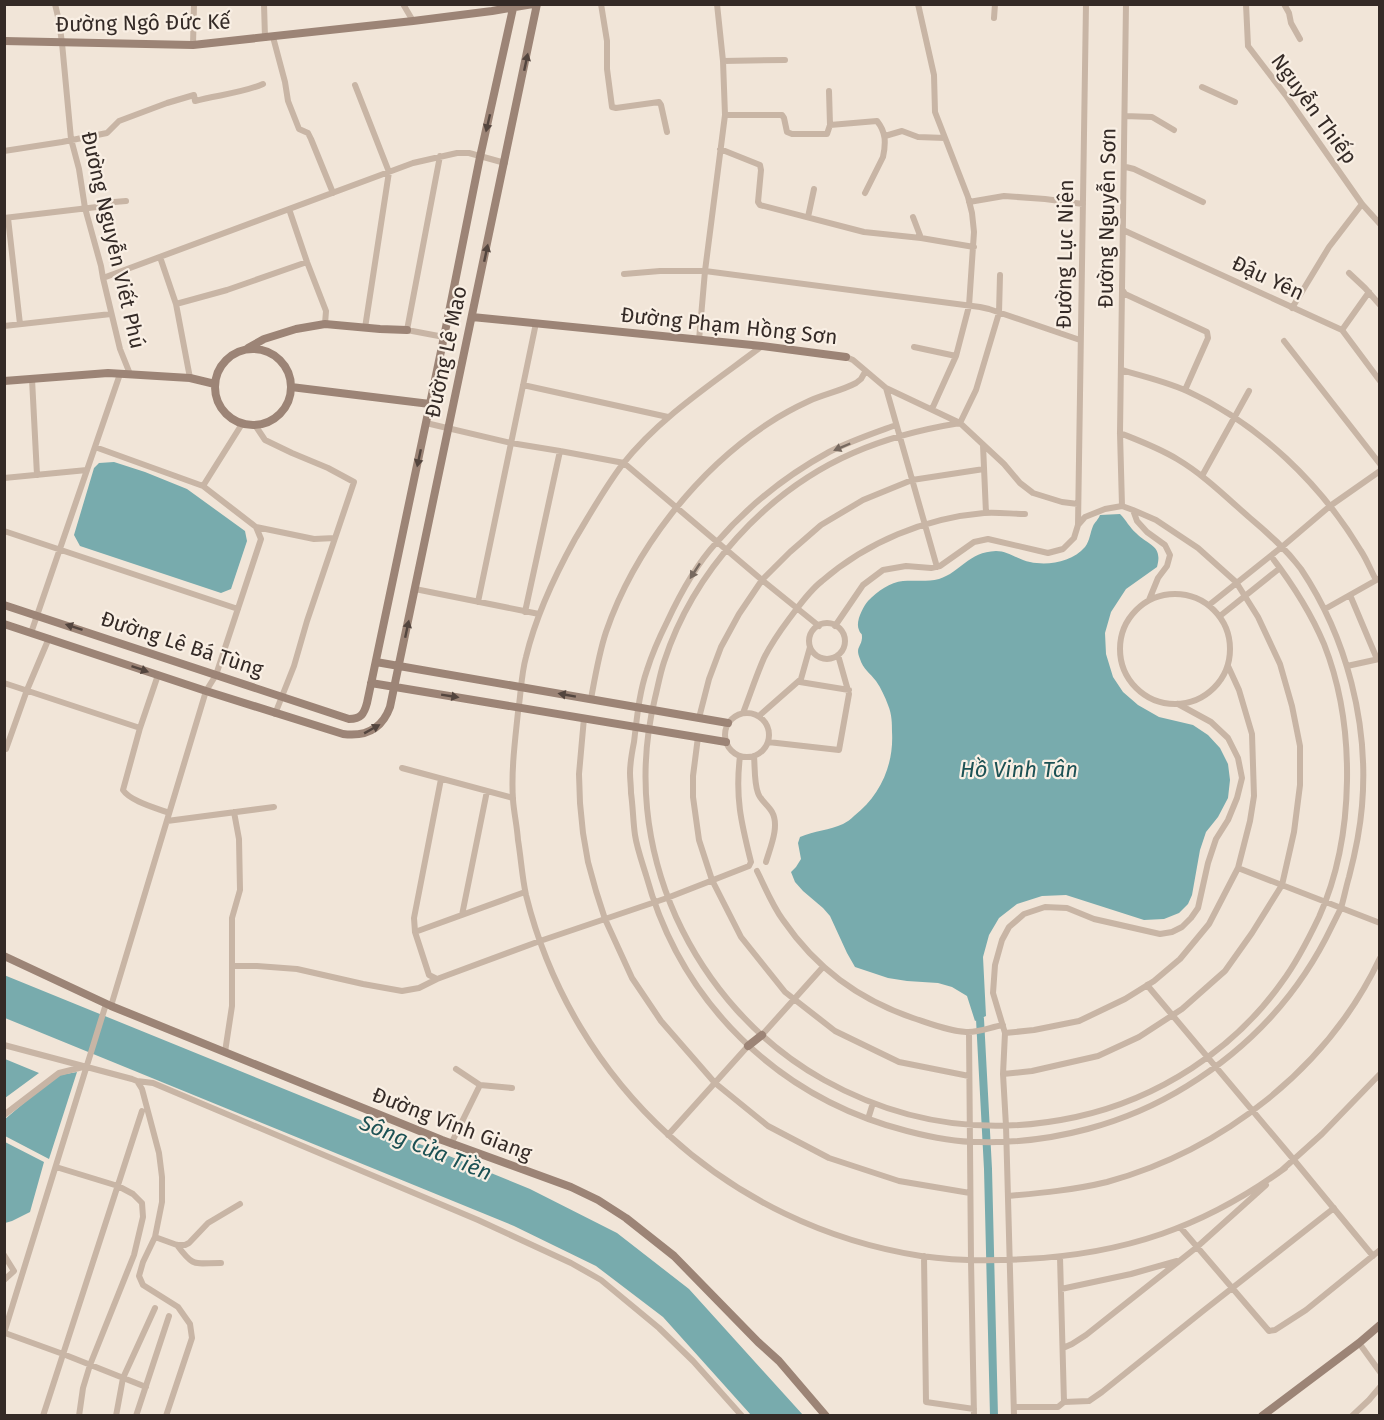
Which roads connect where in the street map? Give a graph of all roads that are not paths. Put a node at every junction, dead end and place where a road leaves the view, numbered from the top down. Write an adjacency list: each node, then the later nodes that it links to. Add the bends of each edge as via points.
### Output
1 (55, 4): 22 (street, Đường Nguyễn Viết Phú)
2 (194, 4): 23 (street)
3 (264, 4): 19 (street)
4 (403, 4): 18 (street)
5 (533, 4): 15 (street, Đường Ngô Đức Kế)
6 (537, 4): 43 (street, Đường Lê Mao, one-way to 6)
7 (601, 4): 35 (street, via 612,107 659,102)
8 (717, 4): 25 (street)
9 (918, 4): 37 (street, via 934,75 935,112)
10 (995, 4): 17 (street)
11 (1086, 4): 52 (street, Đường Lục Niên)
12 (1126, 4): 32 (street, Đường Nguyễn Sơn)
13 (1246, 4): 53 (street, Nguyễn Thiếp, via 1248,46)
14 (1284, 4): 20 (street)
15 (514, 6): 16 (street, Đường Ngô Đức Kế); 42 (street, Đường Lê Mao, one-way to 42)
16 (491, 8): 18 (street, Đường Ngô Đức Kế)
17 (994, 18)
18 (413, 21): 19 (street, Đường Ngô Đức Kế)
19 (269, 37): 23 (street, Đường Ngô Đức Kế); 47 (street, via 299,129 308,133)
20 (1299, 39)
21 (4, 41): 22 (street, Đường Ngô Đức Kế)
22 (62, 43): 23 (street, Đường Ngô Đức Kế); 38 (street, Đường Nguyễn Viết Phú)
23 (193, 45)
24 (785, 60): 25 (street)
25 (723, 61): 31 (street)
26 (263, 84): 38 (street, via 195,101 194,95 176,100 119,121 107,133)
27 (356, 85): 45 (street)
28 (1202, 87): 30 (street)
29 (830, 91): 33 (street)
30 (1235, 102)
31 (725, 115): 33 (street, via 782,115 787,132 792,134 827,134); 39 (street)
32 (1125, 116): 34 (street, via 1152,117); 44 (street, Đường Nguyễn Sơn)
33 (830, 124): 36 (street, via 877,121)
34 (1174, 130)
35 (667, 132)
36 (885, 136): 37 (street, via 902,131 918,138); 48 (street, via 883,157)
37 (945, 138): 50 (street)
38 (71, 139): 40 (street); 54 (street, Đường Nguyễn Viết Phú)
39 (720, 149): 56 (street, via 760,165 758,204); 65 (street)
40 (4, 151)
41 (440, 156): 42 (street, via 469,153); 45 (street); 84 (street)
42 (480, 157): 43 (street); 86 (street, Đường Lê Mao)
43 (505, 163): 78 (street, Đường Lê Mao, one-way to 43)
44 (1124, 169): 51 (street, via 1134,169); 60 (street, Đường Nguyễn Sơn)
45 (389, 172): 47 (street); 83 (street)
46 (814, 189): 56 (street)
47 (333, 193): 55 (street)
48 (865, 193)
49 (126, 201): 54 (street)
50 (969, 202): 52 (street, via 1004,196); 62 (street)
51 (1203, 202)
52 (1083, 204): 88 (street, Đường Lục Niên)
53 (1362, 204): 59 (street, Nguyễn Thiếp); 75 (street, via 1329,247)
54 (85, 208): 58 (street); 69 (street, Đường Nguyễn Viết Phú)
55 (289, 209): 63 (street); 64 (street)
56 (808, 217): 61 (street, via 864,232)
57 (913, 217): 61 (street)
58 (6, 218): 80 (street)
59 (1380, 224)
60 (1123, 230): 70 (street, Đường Nguyễn Sơn); 75 (street, Đậu Yên)
61 (921, 238): 62 (street)
62 (974, 247): 74 (street)
63 (160, 257): 69 (street); 72 (street)
64 (307, 262): 72 (street); 81 (street, via 326,311)
65 (705, 271): 67 (street); 74 (street); 87 (street)
66 (1349, 273): 71 (street)
67 (624, 274)
68 (1000, 274): 76 (street)
69 (103, 278): 77 (street, Đường Nguyễn Viết Phú)
70 (1122, 291): 95 (street, Đường Nguyễn Sơn); 107 (street, via 1208,332)
71 (1368, 292): 73 (street); 85 (street)
72 (176, 304): 99 (street)
73 (1380, 305)
74 (969, 306): 76 (street); 93 (street)
75 (1292, 308): 85 (street, Đậu Yên)
76 (999, 313): 88 (street); 114 (street, via 976,390)
77 (111, 314): 80 (street); 98 (street, Đường Nguyễn Viết Phú)
78 (472, 318): 79 (street, Đường Phạm Hồng Sơn); 118 (street, Đường Lê Mao)
79 (536, 323): 87 (street, Đường Phạm Hồng Sơn); 104 (street)
80 (20, 324): 82 (street)
81 (325, 324): 83 (street); 92 (street, via 296,328)
82 (4, 326)
83 (365, 328): 84 (street)
84 (407, 330): 86 (street)
85 (1342, 330): 102 (street, Đậu Yên)
86 (444, 337): 109 (street, Đường Lê Mao)
87 (699, 340): 90 (street, Đường Phạm Hồng Sơn)
88 (1080, 340): 135 (street, Đường Lục Niên)
89 (1284, 341): 126 (street)
90 (762, 346): 94 (street, Đường Phạm Hồng Sơn); 111 (street)
91 (914, 347): 93 (street)
92 (245, 350): 103 (street, via 224,362); 105 (street, via 263,350 279,358 287,368)
93 (956, 356): 110 (street)
94 (846, 357): 96 (street, Đường Phạm Hồng Sơn)
95 (1121, 370): 107 (street); 119 (street, Đường Nguyễn Sơn)
96 (865, 372): 106 (street, Đường Phạm Hồng Sơn); 138 (street, via 856,383 769,423 706,474)
97 (120, 374): 98 (street); 100 (street); 123 (street)
98 (130, 375): 99 (street)
99 (190, 378): 103 (street)
100 (32, 379): 101 (street); 130 (street)
101 (4, 381)
102 (1380, 381)
103 (214, 384): 115 (street, via 221,408)
104 (523, 385): 111 (street); 121 (street)
105 (291, 387): 109 (street); 116 (street, via 287,405 279,416)
106 (886, 388): 110 (street, Đường Phạm Hồng Sơn); 117 (street)
107 (1185, 390): 112 (street)
108 (1248, 391): 112 (street)
109 (430, 404): 113 (street, Đường Lê Mao)
110 (932, 409): 114 (street, Đường Phạm Hồng Sơn)
111 (668, 417): 125 (street)
112 (1235, 417): 131 (street); 137 (street, via 1280,453)
113 (426, 423): 118 (street); 179 (street, Đường Lê Mao, one-way to 179)
114 (960, 423): 120 (street); 122 (street, Đường Phạm Hồng Sơn)
115 (242, 424): 116 (street); 134 (street)
116 (255, 425): 146 (street, via 265,440 354,482)
117 (896, 425): 120 (street); 147 (street, one-way to 147, via 831,451 782,481)
118 (449, 428): 121 (street); 157 (street, Đường Lê Mao)
119 (1120, 433): 131 (street, via 1178,459); 136 (street, Đường Nguyễn Sơn)
120 (899, 436): 133 (street); 150 (street, via 850,454 804,480 763,512)
121 (511, 443): 124 (street); 161 (street)
122 (983, 445): 127 (street); 135 (street, Đường Phạm Hồng Sơn, via 1033,492)
123 (95, 447): 128 (street); 134 (street)
124 (560, 451): 125 (street); 167 (street)
125 (624, 464): 138 (street); 168 (street, via 591,512)
126 (1380, 464)
127 (984, 469): 133 (street); 140 (street)
128 (87, 470): 130 (street); 149 (street)
129 (1380, 471): 137 (street)
130 (37, 475): 132 (street)
131 (1202, 476): 148 (street)
132 (4, 478)
133 (912, 480): 142 (street); 155 (street, via 863,500 821,525)
134 (203, 486): 144 (street)
135 (1078, 504): 143 (street, Đường Lục Niên)
136 (1122, 506): 139 (street); 143 (street, via 1085,517)
137 (1330, 506): 148 (street); 154 (street)
138 (676, 507): 147 (street); 196 (street, via 652,540 619,600 606,632)
139 (1133, 510): 156 (street, via 1198,548); 160 (street, via 1137,521 1166,544 1170,555)
140 (986, 513): 141 (street); 142 (street)
141 (1025, 514)
142 (925, 524): 152 (street); 165 (street, via 872,546 844,563 820,582)
143 (1078, 525): 152 (street, via 1074,538 1063,549 1048,553 988,539 974,542)
144 (256, 527): 146 (street, via 314,540); 164 (street, via 261,540)
145 (4, 531): 149 (street)
146 (335, 538): 195 (street)
147 (717, 541): 150 (street); 199 (street, one-way to 199, via 680,595 657,642 645,673)
148 (1283, 546): 151 (street); 166 (street)
149 (59, 550): 164 (street); 169 (street)
150 (726, 550): 155 (street); 200 (street, via 679,623 663,663)
151 (1271, 556): 153 (street); 156 (street)
152 (937, 567): 173 (street, via 883,570 863,585)
153 (1280, 568): 159 (street); 193 (street, via 1323,641)
154 (1378, 579): 158 (street)
155 (762, 580): 165 (street); 206 (street, via 721,647)
156 (1236, 582): 159 (street); 163 (street)
157 (415, 589): 161 (street); 180 (street, Đường Lê Mao, one-way to 157)
158 (1350, 595): 166 (street); 178 (street)
159 (1244, 596): 170 (street); 230 (street, via 1280,664 1299,746 1296,820)
160 (1149, 600): 163 (street, via 1179,594); 197 (street, via 1136,609 1123,629 1119,644 1123,668 1141,693 1162,703)
161 (478, 602): 167 (street)
162 (4, 605): 169 (street, Đường Lê Bá Tùng)
163 (1209, 605): 170 (street)
164 (238, 609): 184 (street)
165 (797, 609): 172 (street); 201 (street, via 765,656)
166 (1325, 609): 182 (street)
167 (525, 612): 168 (street)
168 (539, 614): 189 (street)
169 (37, 615): 174 (street); 184 (street, Đường Lê Bá Tùng, one-way to 169)
170 (1220, 616): 181 (street, via 1229,638)
171 (4, 624): 174 (street, Đường Lê Bá Tùng)
172 (819, 626): 173 (street); 176 (street, via 810,635)
173 (836, 626): 177 (street, via 844,640)
174 (31, 633): 175 (street, Đường Lê Bá Tùng)
175 (49, 639): 183 (street, Đường Lê Bá Tùng, one-way to 183); 191 (street)
176 (810, 647): 177 (street, via 822,658); 185 (street)
177 (838, 655): 192 (street)
178 (1378, 659): 182 (street)
179 (376, 662): 180 (street); 187 (street, Đường Lê Mao)
180 (399, 666): 188 (street, Đường Lê Mao); 189 (street)
181 (1228, 666): 197 (street, via 1208,693); 227 (street, via 1246,710 1254,772 1250,821)
182 (1347, 666): 190 (street)
183 (158, 675): 194 (street, Đường Lê Bá Tùng); 209 (street)
184 (216, 675): 194 (street); 195 (street, Đường Lê Bá Tùng)
185 (800, 682): 192 (street); 203 (street)
186 (4, 683): 191 (street)
187 (371, 683): 188 (street); 204 (street, Đường Lê Mao, via 364,712 360,717)
188 (394, 687): 198 (street, one-way to 198); 211 (street, Đường Lê Mao, one-way to 188, via 371,731 384,720)
189 (520, 687): 196 (street, one-way to 189); 198 (street)
190 (1352, 687): 193 (street); 235 (street, via 1364,761 1362,809)
191 (27, 690): 209 (street); 215 (street)
192 (849, 690): 213 (street, via 839,750)
193 (1338, 690): 234 (street, via 1347,772 1345,816 1338,860)
194 (206, 691): 202 (street, Đường Lê Bá Tùng); 224 (street)
195 (282, 696): 202 (street); 204 (street, Đường Lê Bá Tùng)
196 (591, 699): 199 (street)
197 (1178, 704): 250 (street, via 1211,722 1228,738 1242,778 1208,862 1198,908 1182,927 1160,934 1094,919 1067,908 1045,907 1024,914 1009,927 994,965 993,993)
198 (519, 707): 205 (street); 221 (street)
199 (639, 707): 200 (street); 208 (street)
200 (652, 709): 206 (street); 210 (street)
201 (743, 713): 203 (street); 207 (street)
202 (275, 714): 211 (street, Đường Lê Bá Tùng)
203 (759, 716): 213 (street, via 768,727)
204 (349, 718)
205 (584, 718): 208 (street); 237 (street, via 579,774 583,833)
206 (699, 718): 207 (street)
207 (728, 723): 214 (street)
208 (636, 727): 210 (street); 233 (street, via 630,772 635,837)
209 (140, 728): 224 (street, via 124,794)
210 (648, 729): 212 (street); 232 (street, via 648,818)
211 (343, 734)
212 (698, 737): 214 (street); 229 (street, via 693,776 695,819)
213 (768, 741): 217 (street)
214 (726, 742): 216 (street)
215 (6, 750)
216 (740, 756): 217 (street); 229 (street, via 738,801 751,863)
217 (754, 756): 226 (street, via 757,791 774,817 774,836)
218 (402, 768): 219 (street)
219 (441, 779): 220 (street); 239 (street, via 414,912)
220 (487, 791): 221 (street); 236 (street)
221 (513, 798): 231 (street)
222 (274, 807): 223 (street)
223 (234, 812): 225 (street); 243 (street, via 240,890 232,918)
224 (169, 813): 225 (street)
225 (167, 820): 248 (street)
226 (766, 862)
227 (1238, 868): 230 (street); 246 (street, via 1209,924 1180,958)
228 (757, 871): 244 (street, via 782,919)
229 (712, 880): 232 (street); 247 (street, via 741,937)
230 (1282, 885): 234 (street); 249 (street, via 1225,970)
231 (525, 892): 236 (street); 240 (street)
232 (668, 898): 233 (street); 253 (street, via 709,977)
233 (653, 902): 237 (street); 255 (street, via 692,980)
234 (1325, 902): 235 (street); 257 (street, via 1282,983 1253,1018)
235 (1341, 908): 238 (street); 259 (street, via 1299,982 1272,1016)
236 (462, 915): 239 (street)
237 (605, 919): 240 (street); 265 (street, via 632,978 655,1013)
238 (1380, 923)
239 (415, 932): 245 (street, via 429,975)
240 (540, 941): 245 (street); 275 (street, via 557,985 605,1066)
241 (4, 956): 248 (street, Đường Vĩnh Giang)
242 (1380, 958): 270 (street, via 1346,1016 1315,1054)
243 (232, 966): 245 (street, via 297,969 402,991); 256 (street, via 232,1015)
244 (823, 967): 247 (street); 251 (street, via 860,995 899,1013 949,1030)
245 (437, 979)
246 (1147, 985): 249 (street); 252 (street, via 1079,1021)
247 (795, 999): 253 (street); 263 (street, via 835,1030 899,1062)
248 (109, 1005): 256 (street, Đường Vĩnh Giang); 258 (street)
249 (1172, 1016): 257 (street); 261 (street, via 1098,1056)
250 (1003, 1025): 251 (street); 252 (street)
251 (971, 1032): 263 (street)
252 (1005, 1033): 261 (street)
253 (762, 1035): 255 (street); 268 (street, via 806,1070)
254 (4, 1045): 258 (street)
255 (748, 1046): 265 (street); 272 (street, via 814,1094)
256 (225, 1052): 278 (street, Đường Vĩnh Giang)
257 (1207, 1058): 259 (street); 274 (street, via 1140,1097 1097,1112 1052,1122)
258 (88, 1063): 264 (street); 271 (street, via 59,1073); 280 (street)
259 (1215, 1067): 270 (street); 277 (street, via 1171,1096 1132,1114 1050,1137)
260 (456, 1069): 266 (street)
261 (1004, 1074): 274 (street)
262 (1380, 1074): 279 (street)
263 (969, 1076): 273 (street)
264 (137, 1081): 288 (street, via 161,1165 162,1208); 324 (street, via 153,1083 571,1263 601,1280 659,1328)
265 (715, 1083): 275 (street); 283 (street, via 768,1126 829,1158 899,1181)
266 (480, 1085): 267 (street); 278 (street)
267 (512, 1088)
268 (873, 1103): 272 (street); 273 (street, via 930,1121)
269 (142, 1111): 282 (street)
270 (1252, 1111): 279 (street); 284 (street, via 1198,1146 1153,1167 1057,1192)
271 (4, 1115)
272 (868, 1119): 276 (street, via 916,1134)
273 (973, 1125): 274 (street); 276 (street)
274 (1006, 1126): 277 (street)
275 (668, 1135): 293 (street, via 705,1166 786,1215 865,1244)
276 (970, 1142): 277 (street); 283 (street)
277 (1007, 1142): 284 (street)
278 (451, 1144): 325 (street, Đường Vĩnh Giang, via 572,1187 626,1218 674,1256 779,1361)
279 (1294, 1160): 281 (street); 286 (street)
280 (56, 1167): 282 (street); 306 (street)
281 (1285, 1168): 287 (street, via 1229,1204); 290 (street)
282 (118, 1186): 309 (street); 310 (street, via 142,1203 143,1217 134,1255)
283 (970, 1193): 297 (street)
284 (1008, 1196): 298 (street)
285 (240, 1204): 289 (street, via 208,1223 188,1244)
286 (1334, 1208): 294 (street); 301 (street)
287 (1180, 1227): 290 (street); 295 (street, via 1125,1245)
288 (154, 1237): 289 (street); 323 (street, via 139,1276 143,1285 178,1307 190,1324 192,1338)
289 (177, 1245): 299 (street, via 191,1262)
290 (1197, 1247): 296 (street); 301 (street)
291 (1380, 1250): 294 (street)
292 (4, 1255): 300 (street, via 14,1271)
293 (924, 1256): 297 (street); 317 (street, via 926,1402)
294 (1373, 1256): 301 (street, via 1275,1330 1269,1330)
295 (1060, 1257): 298 (street); 302 (street)
296 (1182, 1259): 302 (street); 308 (street, via 1086,1335)
297 (974, 1260): 298 (street); 317 (street)
298 (1009, 1260): 316 (street)
299 (221, 1263)
300 (4, 1280)
301 (1232, 1288): 315 (street, via 1089,1401)
302 (1061, 1289): 308 (street)
303 (155, 1308): 312 (street)
304 (169, 1316): 313 (street)
305 (1380, 1325): 307 (street)
306 (4, 1333): 309 (street)
307 (1359, 1343): 311 (street); 327 (street)
308 (1063, 1348): 315 (street)
309 (63, 1354): 310 (street); 319 (street)
310 (90, 1365): 312 (street); 320 (street)
311 (1380, 1372)
312 (123, 1378): 313 (street); 321 (street)
313 (146, 1387): 322 (street)
314 (1380, 1387): 318 (street)
315 (1064, 1402): 316 (street, via 1058,1407)
316 (1014, 1407): 326 (street)
317 (974, 1412)
318 (1355, 1414)
319 (44, 1416)
320 (79, 1416)
321 (116, 1416)
322 (136, 1416)
323 (166, 1416)
324 (742, 1416)
325 (826, 1416)
326 (1014, 1416)
327 (1262, 1416)

